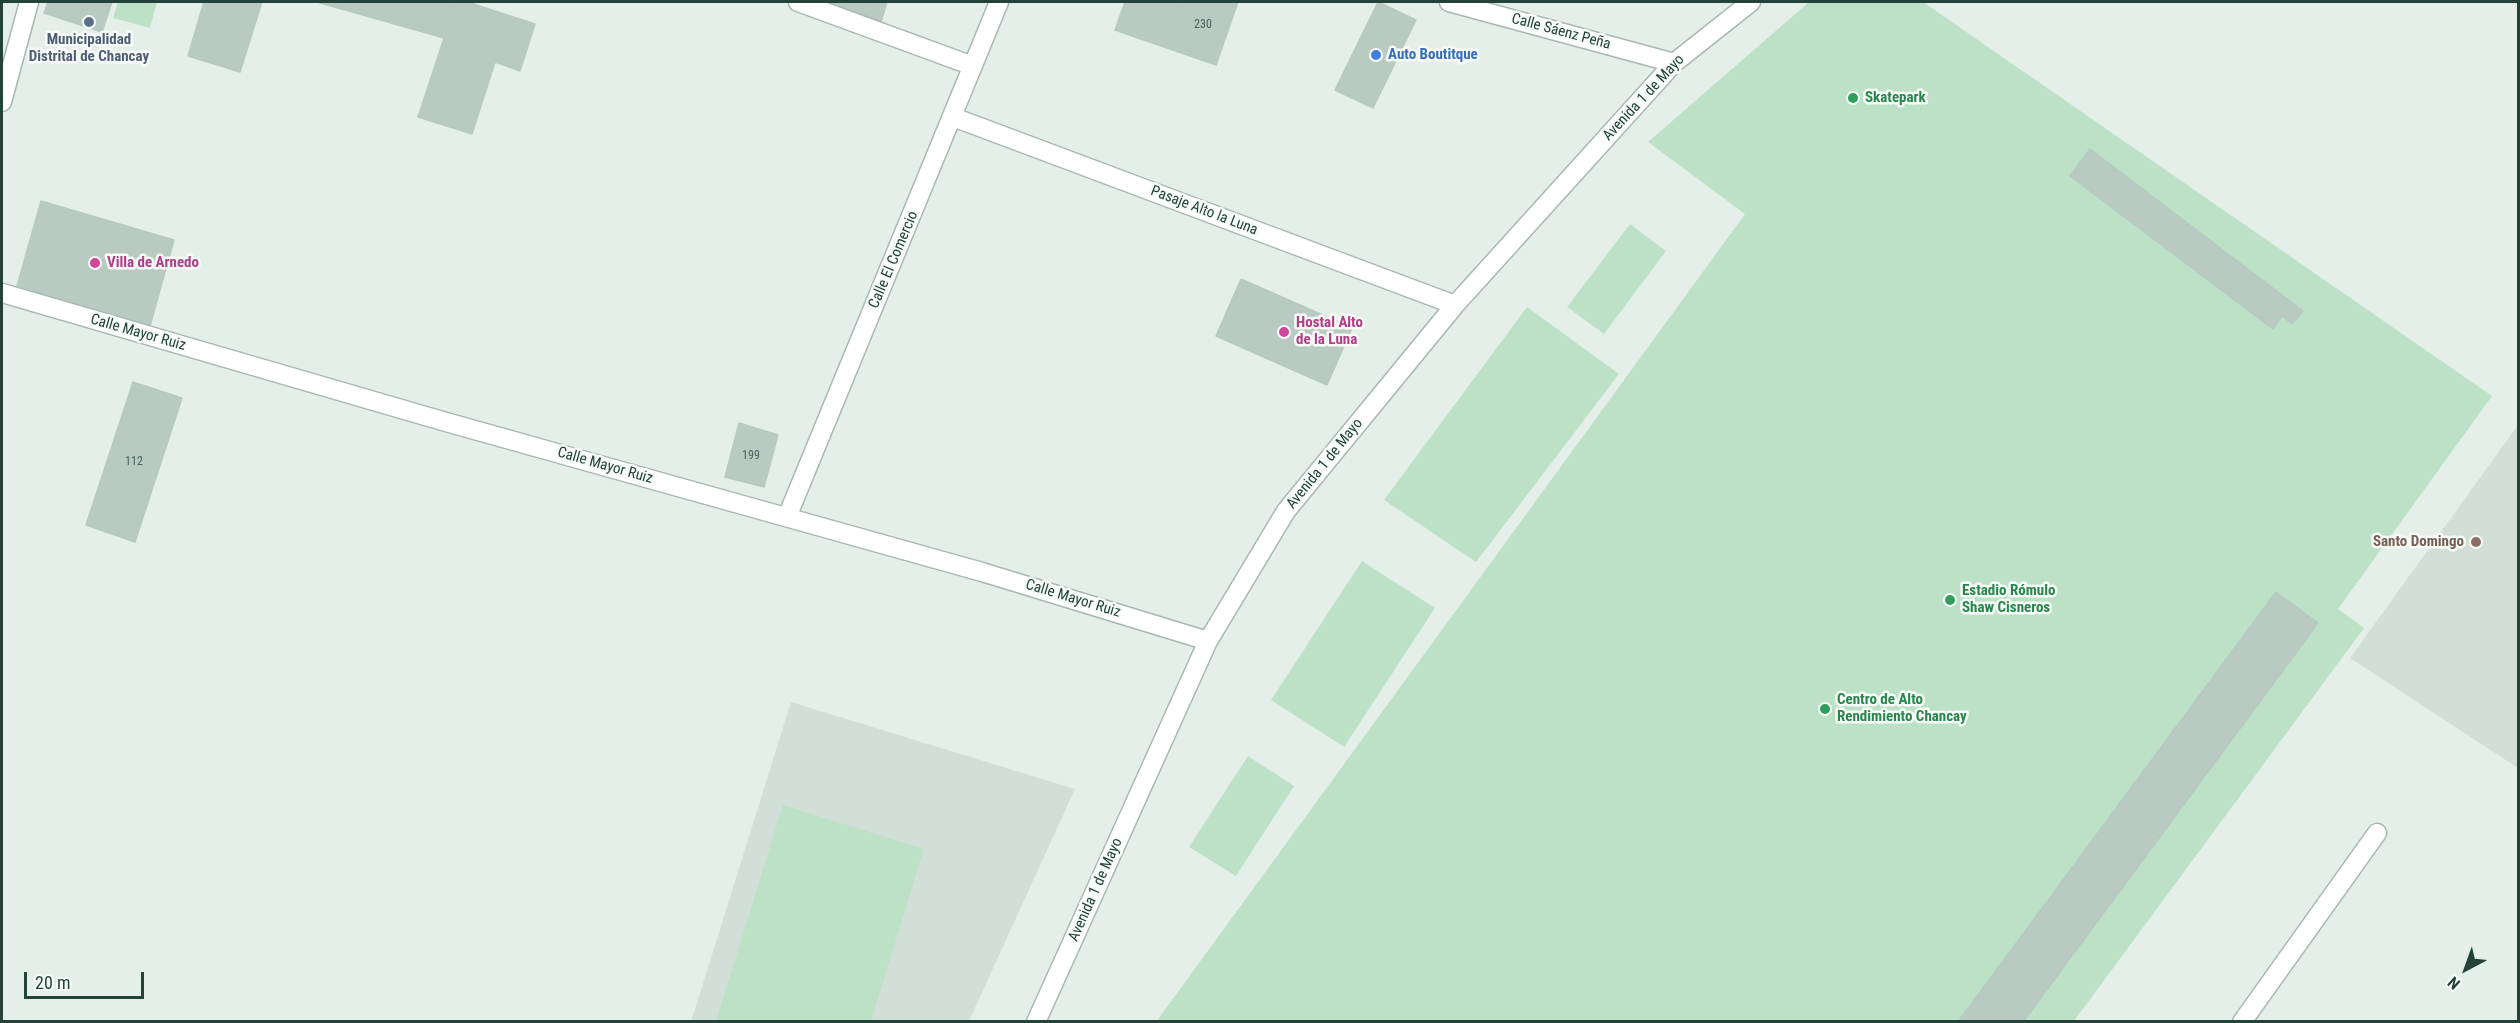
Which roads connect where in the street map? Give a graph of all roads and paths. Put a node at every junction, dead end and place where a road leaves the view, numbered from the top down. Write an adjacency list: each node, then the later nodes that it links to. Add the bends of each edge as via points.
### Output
1 (29, 2): 8 (street)
2 (798, 2): 7 (street)
3 (999, 2): 7 (street, Calle El Comercio)
4 (1449, 2): 6 (street, Calle Sáenz Peña)
5 (1751, 2): 6 (street, Avenida 1 de Mayo)
6 (1674, 63): 11 (street, Avenida 1 de Mayo)
7 (973, 66): 9 (street, Calle El Comercio)
8 (2, 102)
9 (953, 117): 11 (street, Pasaje Alto la Luna); 12 (street, Calle El Comercio)
10 (2, 294): 12 (street, Calle Mayor Ruiz)
11 (1455, 305): 13 (street, Avenida 1 de Mayo, via 1286,511)
12 (787, 517): 13 (street, Calle Mayor Ruiz)
13 (1208, 641): 15 (street, Avenida 1 de Mayo)
14 (2377, 832): 16 (street)
15 (1036, 1022)
16 (2242, 1022)

